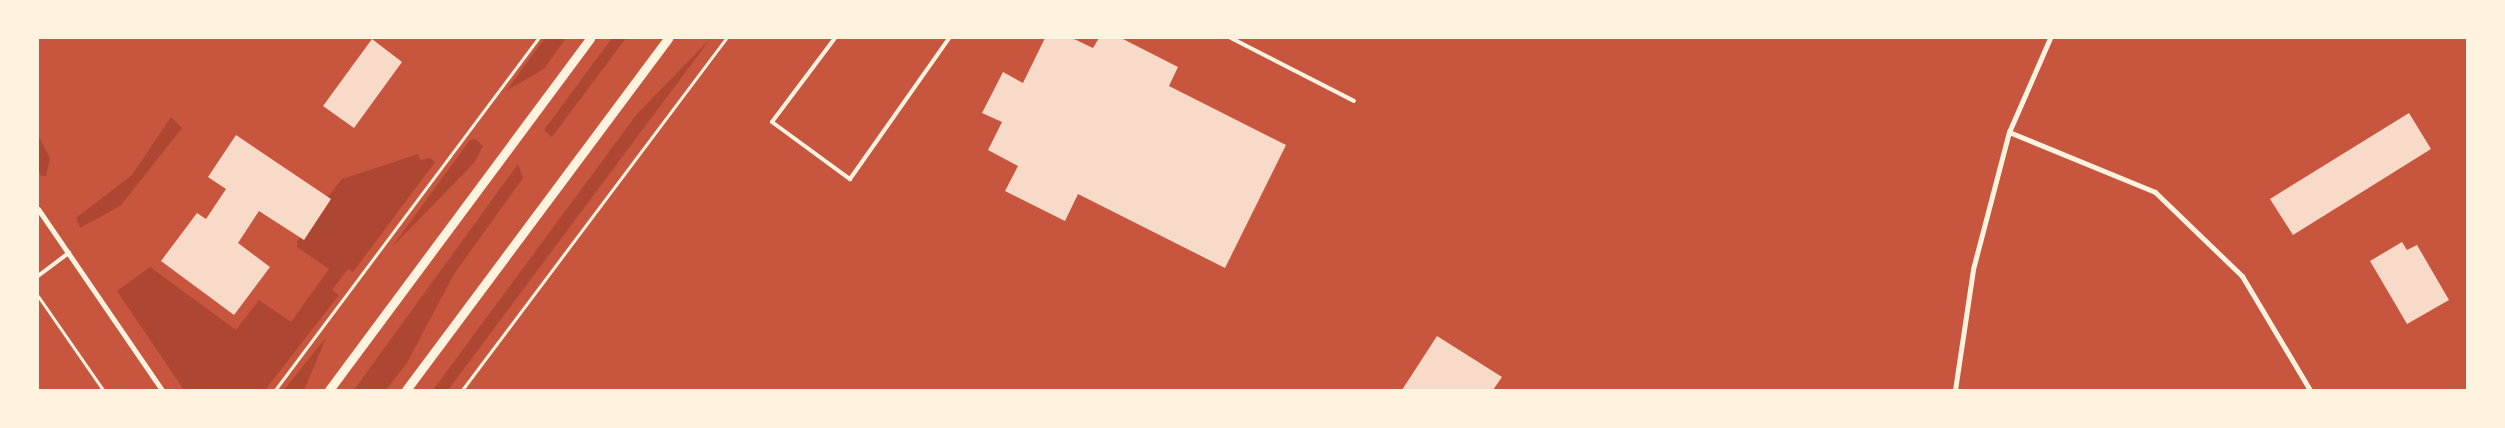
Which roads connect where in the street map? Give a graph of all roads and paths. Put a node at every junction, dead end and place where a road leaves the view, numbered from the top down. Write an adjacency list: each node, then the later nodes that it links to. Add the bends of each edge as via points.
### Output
1 (538, 38): 17 (path)
2 (590, 38): 18 (street)
3 (668, 38): 19 (street)
4 (726, 38): 20 (path)
5 (835, 38): 6 (lane, via 772,122 850,179)
6 (949, 38)
7 (1231, 38): 9 (lane)
8 (2050, 38): 10 (street)
9 (1354, 101)
10 (2008, 132): 21 (street, via 1973,269); 22 (street, via 2155,192 2242,276)
11 (38, 209): 12 (street)
12 (69, 253): 13 (lane); 16 (street)
13 (38, 276)
14 (38, 296): 15 (path)
15 (102, 390)
16 (162, 390)
17 (275, 390)
18 (330, 390)
19 (406, 390)
20 (462, 390)
21 (1955, 390)
22 (2310, 390)

